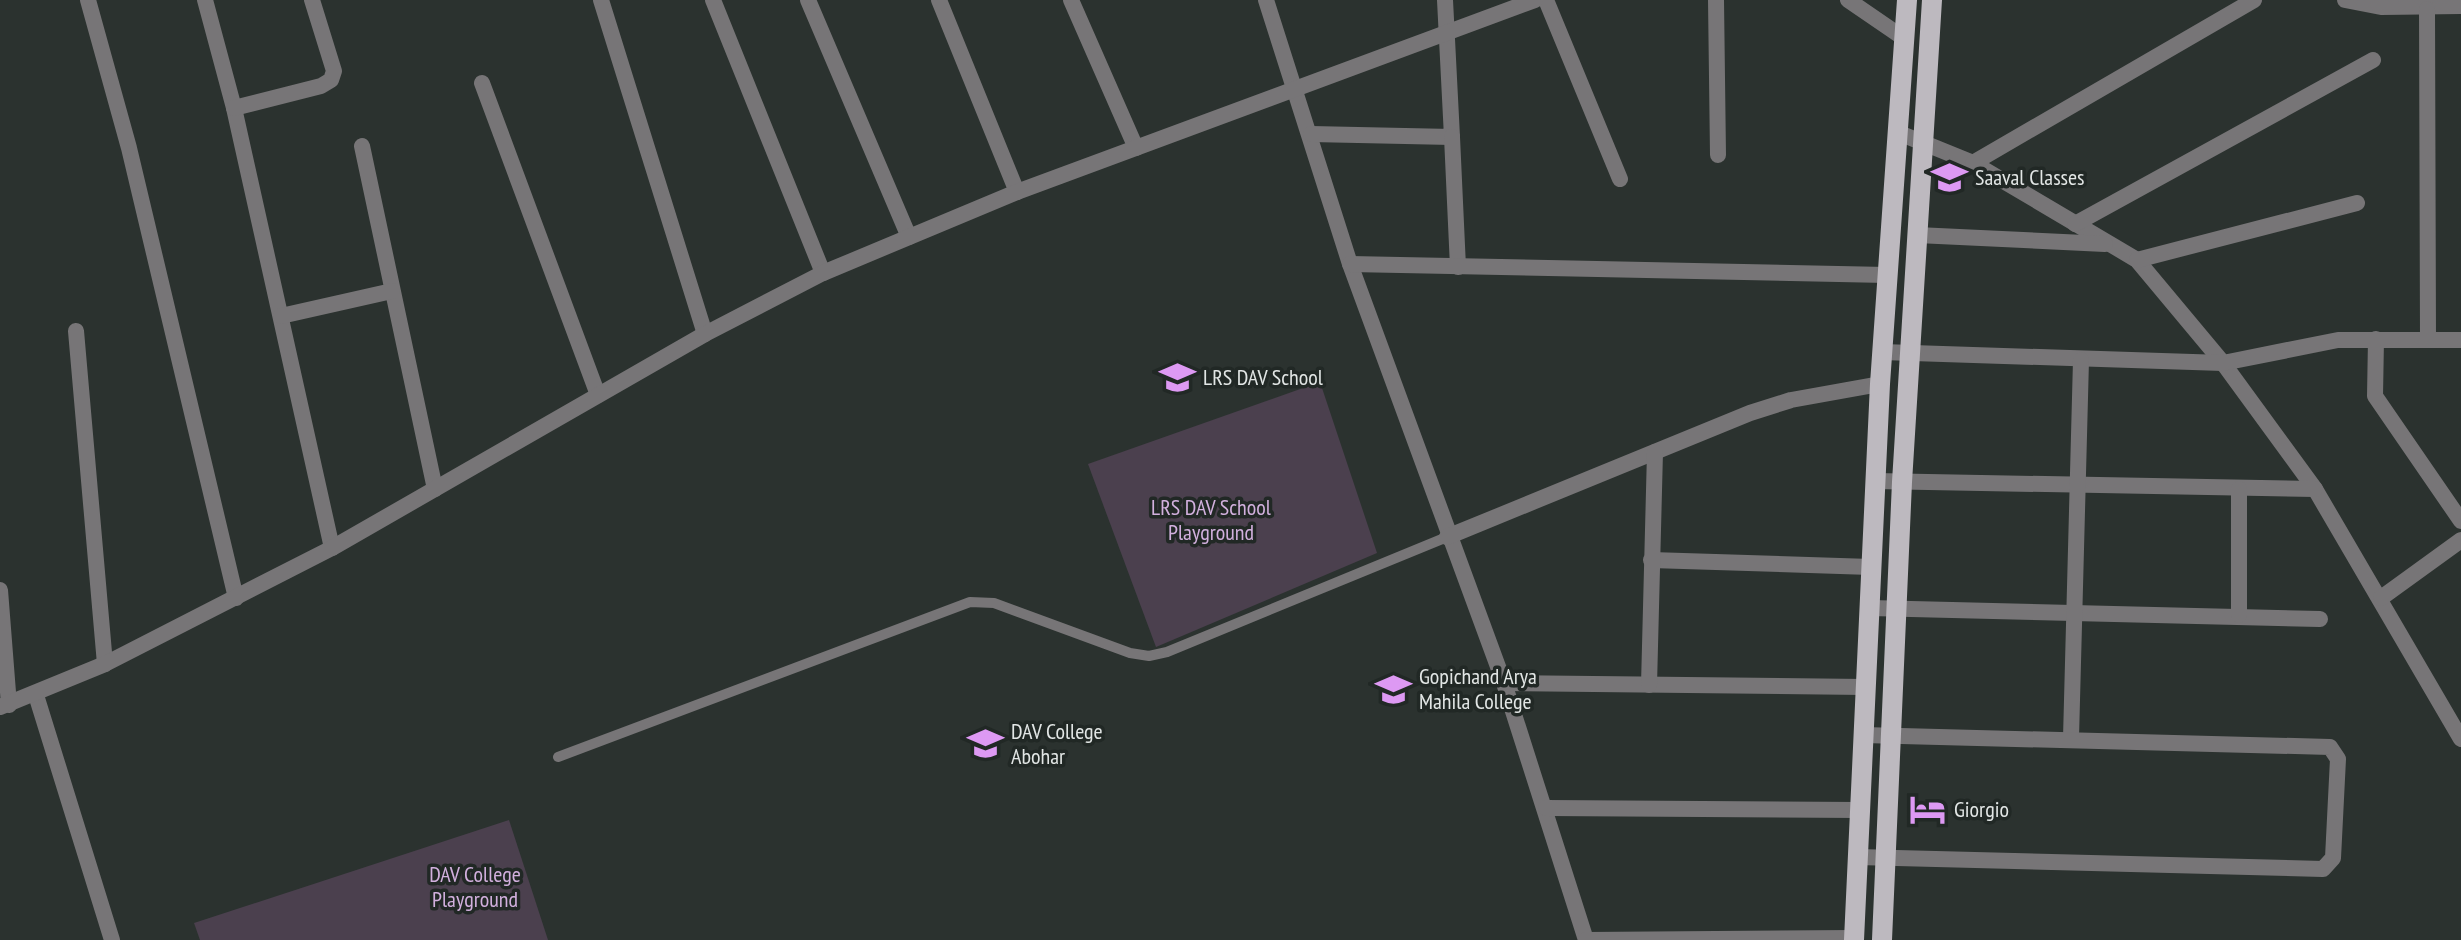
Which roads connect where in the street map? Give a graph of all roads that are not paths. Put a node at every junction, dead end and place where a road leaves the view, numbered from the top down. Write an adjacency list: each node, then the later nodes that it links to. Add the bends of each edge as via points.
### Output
1 (88, 0): 75 (street, via 129,148)
2 (205, 0): 27 (street)
3 (312, 0): 27 (street, via 334,71 331,80)
4 (601, 0): 51 (street)
5 (713, 0): 46 (street)
6 (808, 0): 41 (street)
7 (939, 0): 37 (street)
8 (1071, 0): 33 (street)
9 (1266, 0): 26 (street)
10 (1445, 0): 22 (street)
11 (1535, 0): 19 (street)
12 (1546, 0): 36 (street)
13 (1716, 0): 34 (street)
14 (1848, 0): 23 (street)
15 (1907, 0): 23 (main road)
16 (1932, 0): 31 (main road)
17 (2254, 0): 35 (street)
18 (2345, 0): 21 (street)
19 (1513, 4): 22 (street)
20 (2461, 6): 21 (street)
21 (2427, 9): 52 (street)
22 (1447, 31): 26 (street); 30 (street)
23 (1905, 39): 28 (main road)
24 (2373, 60): 39 (street)
25 (482, 83): 60 (street)
26 (1296, 90): 29 (street); 33 (street)
27 (234, 108): 49 (street)
28 (1899, 133): 31 (street); 47 (main road)
29 (1311, 134): 30 (street); 44 (street)
30 (1452, 137): 45 (street)
31 (1922, 142): 35 (street); 40 (main road)
32 (362, 146): 48 (street)
33 (1136, 148): 37 (street)
34 (1718, 155)
35 (1973, 163): 39 (street)
36 (1620, 179)
37 (1017, 192): 41 (street)
38 (2357, 203): 43 (street)
39 (2075, 224): 42 (street)
40 (1917, 235): 42 (street); 56 (main road)
41 (909, 237): 46 (street)
42 (2111, 245): 43 (street)
43 (2137, 260): 58 (street)
44 (1350, 264): 45 (street); 69 (street)
45 (1458, 267): 47 (street)
46 (823, 273): 51 (street)
47 (1887, 275): 55 (main road)
48 (392, 291): 49 (street); 65 (street)
49 (281, 316): 71 (street)
50 (76, 331): 82 (street)
51 (705, 334): 60 (street)
52 (2428, 338): 53 (street); 54 (street)
53 (2376, 339): 58 (street, via 2338,340); 68 (street, via 2375,396)
54 (2461, 340)
55 (1882, 352): 56 (street); 59 (main road)
56 (1910, 354): 57 (street); 63 (main road)
57 (2081, 360): 58 (street); 64 (street)
58 (2223, 363): 67 (street)
59 (1880, 384): 61 (street, via 1791,400); 62 (main road)
60 (598, 395): 65 (street)
61 (1655, 452): 69 (street); 72 (street)
62 (1875, 481): 63 (street); 73 (main road)
63 (1902, 482): 64 (street); 78 (main road)
64 (2079, 487): 66 (street); 79 (street)
65 (435, 489): 71 (street)
66 (2239, 489): 67 (street); 80 (street)
67 (2315, 489): 76 (street)
68 (2461, 521)
69 (1447, 537): 83 (street); 92 (lane, via 1149,656 994,603 970,602)
70 (2461, 540): 76 (street)
71 (332, 548): 75 (street)
72 (1651, 560): 73 (street); 84 (street)
73 (1871, 567): 77 (main road)
74 (0, 590): 87 (street)
75 (236, 598): 82 (street)
76 (2381, 598): 91 (street)
77 (1870, 608): 78 (street); 85 (main road)
78 (1897, 609): 79 (street); 89 (main road)
79 (2075, 614): 80 (street); 90 (street)
80 (2239, 615): 81 (street)
81 (2320, 619)
82 (105, 664): 86 (street)
83 (1504, 683): 84 (street); 93 (street)
84 (1649, 685): 85 (street)
85 (1865, 687): 88 (main road)
86 (36, 695): 87 (street); 98 (street)
87 (4, 706)
88 (1863, 735): 89 (street); 94 (main road)
89 (1891, 736): 90 (street); 96 (main road)
90 (2071, 738): 96 (street, via 2330,747 2338,759 2333,858 2323,869)
91 (2461, 739)
92 (558, 757)
93 (1546, 808): 94 (street); 99 (street)
94 (1859, 810): 95 (main road)
95 (1857, 857): 96 (street); 97 (main road)
96 (1884, 858): 100 (main road)
97 (1854, 939): 99 (street)
98 (112, 940)
99 (1586, 940)
100 (1882, 940)

